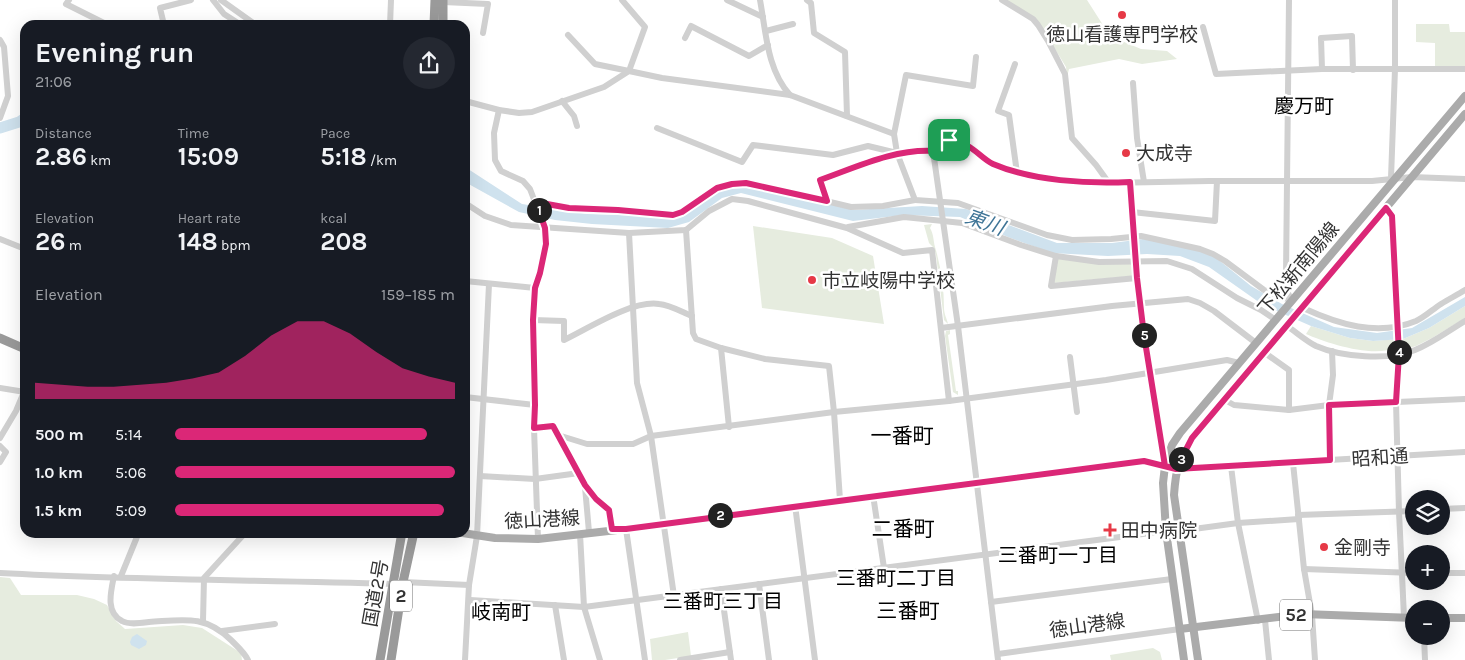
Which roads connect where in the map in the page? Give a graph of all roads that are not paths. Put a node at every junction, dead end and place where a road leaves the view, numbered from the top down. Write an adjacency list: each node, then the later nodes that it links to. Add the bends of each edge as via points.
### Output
1 (69, 0): 15 (street, via 66,4)
2 (191, 0): 16 (street, via 160,8)
3 (213, 0): 17 (street)
4 (221, 0): 18 (street)
5 (391, 0): 19 (street)
6 (622, 0): 37 (street, via 645,27)
7 (727, 0): 14 (street)
8 (760, 0): 14 (street)
9 (807, 0): 45 (street, via 811,4 814,33 845,52)
10 (1002, 0): 61 (street, via 1033,19 1048,41 1065,74 1072,138)
11 (1289, 0): 38 (street)
12 (1395, 0): 33 (street)
13 (440, 1): 20 (highway); 21 (highway); 25 (street, via 488,4)
14 (764, 17): 24 (street)
15 (98, 20)
16 (163, 20)
17 (233, 20)
18 (249, 20)
19 (390, 20)
20 (435, 20)
21 (442, 20)
22 (793, 24): 24 (street)
23 (1203, 27): 38 (street, via 1216,74)
24 (766, 31): 29 (street)
25 (483, 33)
26 (568, 35): 37 (street, via 595,64)
27 (685, 38): 29 (street, via 692,26 749,56)
28 (0, 40): 30 (street)
29 (768, 45): 40 (street, via 777,79)
30 (2, 48): 46 (street, via 8,96)
31 (976, 57): 50 (street, via 973,86 906,75)
32 (1014, 64): 53 (street, via 998,111 1009,115)
33 (1395, 69): 34 (street); 36 (street); 55 (street)
34 (1465, 69)
35 (1322, 70): 36 (street); 36 (street, via 1321,38 1352,36); 38 (street)
36 (1352, 70)
37 (629, 71): 40 (street); 42 (street, via 604,87)
38 (1289, 71): 58 (street)
39 (1133, 83): 60 (street)
40 (790, 95): 45 (street)
41 (1465, 96): 55 (main road, 下松新南陽線)
42 (562, 101): 44 (street, via 532,112); 48 (street, via 574,116)
43 (470, 102): 44 (street)
44 (499, 110): 64 (street, via 494,133 495,160 501,171 530,188)
45 (847, 116): 50 (street)
46 (0, 118)
47 (1463, 120): 54 (main road, 下松新南陽線)
48 (577, 126)
49 (657, 128): 52 (street, via 742,162 753,145 833,155 868,146)
50 (894, 134): 52 (street)
51 (933, 151): 52 (street); 53 (street, via 937,144 949,140 968,146 991,163); 65 (street)
52 (897, 153): 62 (street); 63 (street, via 820,180)
53 (1017, 173): 61 (street)
54 (1412, 177): 55 (street); 56 (street); 67 (main road, 下松新南陽線)
55 (1393, 178): 58 (street); 84 (main road, 下松新南陽線)
56 (1465, 179)
57 (1217, 181): 58 (street); 60 (street); 68 (street, via 1215,221)
58 (1287, 181): 84 (street, via 1286,275)
59 (1130, 182): 60 (street); 61 (street); 68 (street)
60 (1144, 182)
61 (1109, 183)
62 (915, 200): 63 (street, via 862,207); 65 (street)
63 (827, 201): 64 (street, via 746,183 717,188 673,215 569,208)
64 (536, 202): 70 (street)
65 (940, 202): 69 (street); 74 (street, via 958,203 1061,239)
66 (470, 206): 70 (street, via 501,223)
67 (1386, 208): 87 (main road, 下松新南陽線); 94 (street, via 1392,216)
68 (1132, 212): 74 (street)
69 (944, 220): 71 (street, via 904,217); 77 (street, via 962,223); 92 (street)
70 (545, 228): 73 (street); 82 (street, via 546,244)
71 (847, 228): 72 (street, via 732,199); 95 (street, via 902,253 932,250)
72 (686, 230): 73 (street); 88 (street)
73 (629, 234): 86 (street)
74 (1134, 236): 78 (street); 84 (street, via 1214,254 1264,290)
75 (0, 239): 76 (street)
76 (20, 247)
77 (1056, 256): 78 (street, via 1099,262); 79 (street, via 1051,286)
78 (1135, 261): 79 (street); 90 (street, via 1167,261 1192,269)
79 (1137, 278): 85 (street)
80 (470, 282): 81 (street)
81 (489, 284): 82 (street); 110 (street)
82 (535, 288): 89 (street)
83 (1465, 290): 94 (street, via 1417,321)
84 (1292, 301): 90 (main road, 下松新南陽線)
85 (1140, 303): 92 (street); 97 (street, via 1188,299 1200,303); 105 (street)
86 (633, 306): 88 (street, via 660,304); 89 (street, via 564,340 564,321); 125 (street, via 637,384)
87 (1303, 308): 93 (main road, 下松新南陽線); 94 (street, via 1327,319 1368,329)
88 (692, 316): 99 (street, via 696,339)
89 (533, 320): 117 (street)
90 (1276, 320): 97 (main road, 下松新南陽線)
91 (1465, 321): 102 (street, via 1414,351)
92 (958, 326): 95 (street); 111 (street)
93 (1287, 326): 100 (street, via 1315,345); 101 (main road, 下松新南陽線)
94 (1398, 327): 102 (street)
95 (941, 328): 114 (street)
96 (0, 338): 98 (highway)
97 (1256, 343): 104 (main road, 下松新南陽線)
98 (20, 347)
99 (721, 348): 120 (street, via 765,359 829,366); 122 (street)
100 (1332, 351): 102 (street, via 1376,356); 118 (street)
101 (1266, 353): 113 (main road, 下松新南陽線); 119 (street, via 1289,370)
102 (1399, 354): 116 (street)
103 (1070, 357): 106 (street)
104 (1239, 363): 105 (street, via 1227,360); 133 (main road, 下松新南陽線, via 1180,432)
105 (1150, 374): 106 (street); 133 (street)
106 (1073, 385): 111 (street); 121 (street)
107 (0, 388): 108 (street)
108 (20, 391)
109 (470, 398): 110 (street)
110 (484, 399): 117 (street); 137 (street)
111 (966, 399): 114 (street); 139 (street)
112 (1465, 399): 116 (street)
113 (1225, 400): 119 (street, via 1234,405); 135 (main road, 下松新南陽線, via 1192,438)
114 (949, 401): 120 (street)
115 (20, 402): 126 (street)
116 (1396, 402): 118 (street); 129 (street)
117 (535, 405): 123 (street)
118 (1329, 405): 119 (street); 130 (street)
119 (1289, 410)
120 (834, 412): 122 (street); 142 (street)
121 (1077, 412)
122 (729, 426): 125 (street)
123 (534, 428): 124 (street, via 553,426); 138 (street)
124 (558, 435): 125 (street, via 587,444 633,444); 136 (street)
125 (651, 436): 149 (street)
126 (0, 438)
127 (0, 446): 131 (street, via 6,452)
128 (1465, 452): 129 (street, 昭和通)
129 (1397, 456): 130 (street, 昭和通); 146 (street)
130 (1330, 460): 132 (street, 昭和通)
131 (0, 462)
132 (1293, 463): 134 (street, 昭和通); 148 (street)
133 (1165, 466): 135 (main road, 徳山港線); 139 (main road, 徳山港線, via 1144,461); 153 (main road)
134 (1231, 466): 135 (street, 昭和通); 150 (street)
135 (1176, 469): 154 (main road, via 1174,495)
136 (579, 473): 138 (street); 140 (street)
137 (480, 476): 138 (street); 158 (street)
138 (535, 479): 163 (street)
139 (976, 482): 141 (main road, 徳山港線); 164 (street)
140 (585, 485): 151 (street, via 609,510); 155 (street)
141 (873, 496): 142 (main road, 徳山港線); 165 (street)
142 (840, 500): 143 (main road, 徳山港線)
143 (794, 506): 149 (main road, 徳山港線); 173 (street)
144 (1465, 508): 145 (street)
145 (1450, 509)
146 (1398, 512): 147 (street); 148 (street); 167 (street)
147 (1405, 512)
148 (1299, 517): 150 (street); 166 (street)
149 (664, 523): 152 (main road, 徳山港線); 181 (street)
150 (1238, 523): 154 (street); 191 (street)
151 (612, 529): 152 (main road, 徳山港線); 155 (main road, 徳山港線)
152 (626, 529): 183 (street)
153 (1166, 531): 164 (street); 174 (main road)
154 (1179, 531): 194 (main road)
155 (589, 532): 156 (main road, 徳山港線)
156 (580, 534): 163 (main road, 徳山港線); 186 (street)
157 (470, 535): 158 (main road, 徳山港線)
158 (477, 536): 163 (main road, 徳山港線); 179 (street)
159 (136, 538): 172 (street)
160 (240, 538): 175 (street)
161 (401, 538): 177 (highway, 国道2号 / 2)
162 (413, 538): 176 (highway, 国道2号 / 2)
163 (538, 539)
164 (986, 554): 165 (street); 184 (street)
165 (884, 568): 173 (street)
166 (1304, 569): 167 (street); 187 (street)
167 (1401, 572): 168 (street); 188 (street)
168 (1405, 572)
169 (0, 573): 172 (street)
170 (1450, 573): 171 (street)
171 (1465, 573)
172 (117, 576): 175 (street); 192 (street, via 109,600 113,611 124,622)
173 (805, 578): 178 (street); 210 (street)
174 (1172, 579): 184 (street); 195 (main road)
175 (204, 580): 177 (street); 192 (street)
176 (403, 582): 179 (street); 202 (highway, 国道2号 / 2)
177 (392, 584): 201 (highway, 国道2号 / 2)
178 (759, 584): 180 (street); 209 (street)
179 (469, 585): 182 (street)
180 (721, 589): 181 (street); 198 (street)
181 (674, 596): 183 (street)
182 (470, 600): 185 (street); 203 (street)
183 (636, 600): 186 (street); 206 (street)
184 (991, 602): 199 (street)
185 (556, 605): 186 (street); 204 (street)
186 (584, 607): 205 (street)
187 (1312, 615): 188 (main road, 徳山港線 / 52); 191 (main road, 徳山港線 / 52); 214 (street)
188 (1404, 617)
189 (1450, 618): 190 (main road)
190 (1465, 618)
191 (1261, 620): 194 (main road, 徳山港線 / 52); 213 (street)
192 (203, 621): 196 (street)
193 (275, 624): 196 (street)
194 (1193, 627): 195 (main road, 徳山港線 / 52); 212 (main road)
195 (1180, 629): 199 (street, 徳山港線); 211 (main road)
196 (222, 631): 200 (street)
197 (1424, 645): 215 (street)
198 (730, 652): 207 (street); 208 (street)
199 (998, 657)
200 (248, 660)
201 (380, 660)
202 (391, 660)
203 (466, 660)
204 (564, 660)
205 (600, 660)
206 (646, 660)
207 (680, 660)
208 (731, 660)
209 (769, 660)
210 (815, 660)
211 (1184, 660)
212 (1198, 660)
213 (1269, 660)
214 (1315, 660)
215 (1425, 660)

